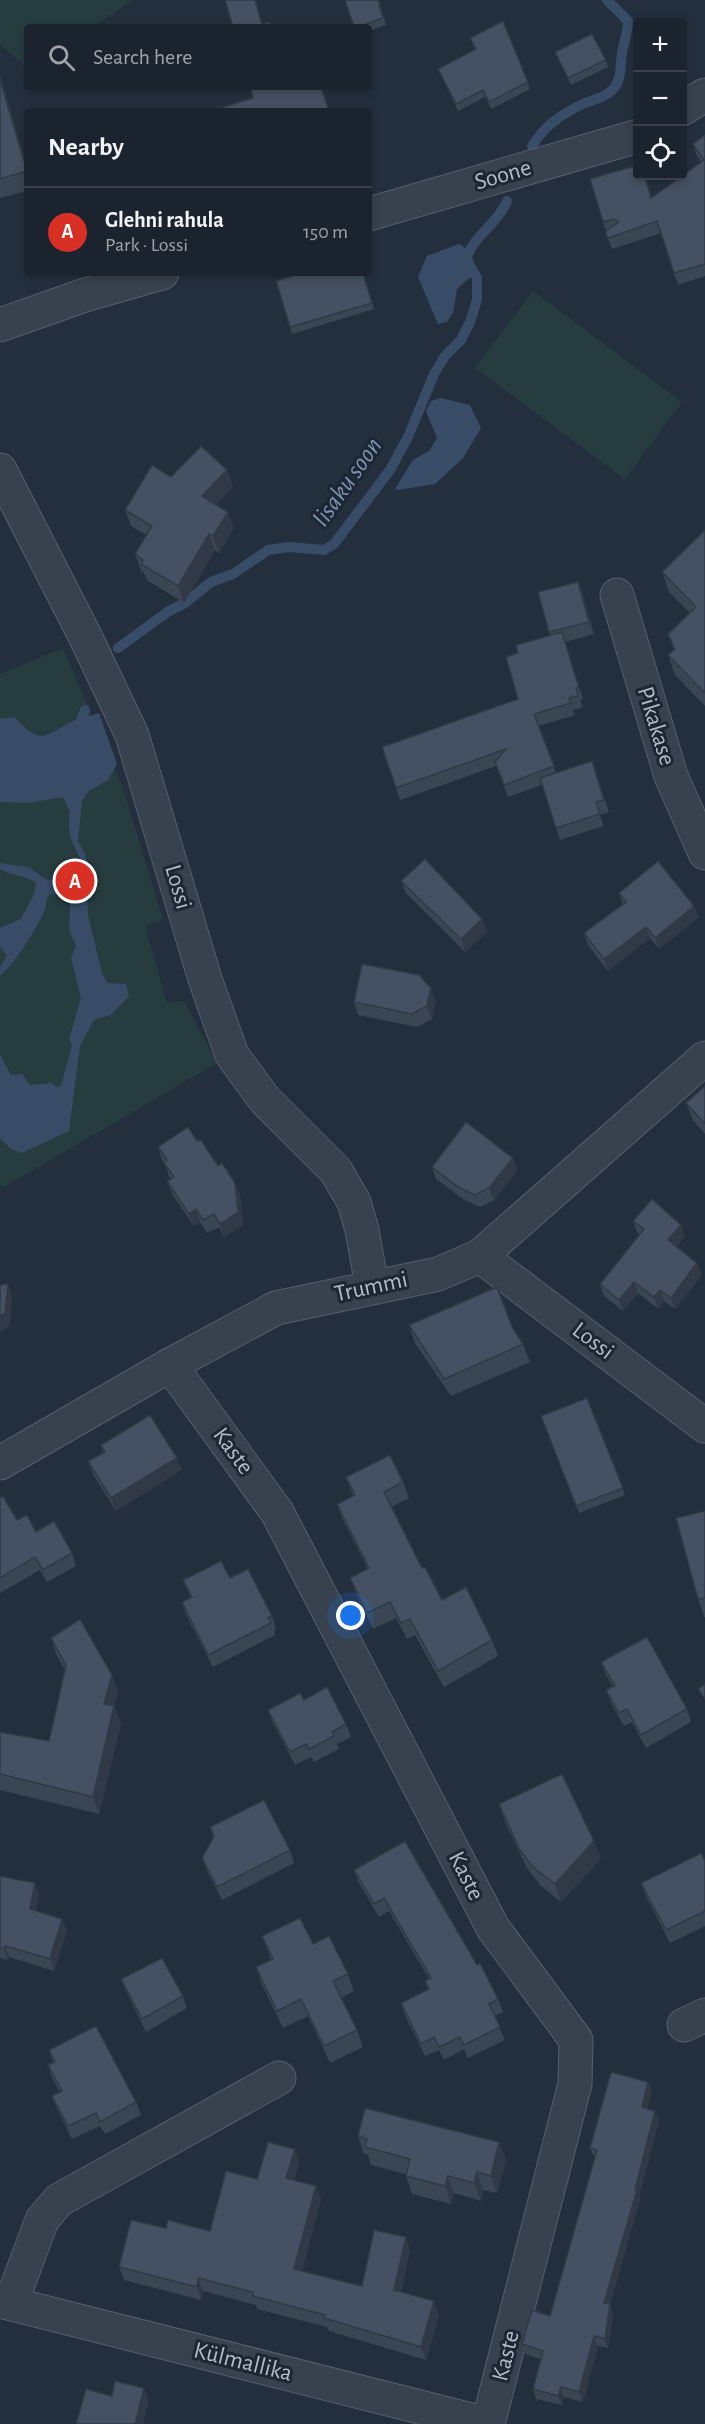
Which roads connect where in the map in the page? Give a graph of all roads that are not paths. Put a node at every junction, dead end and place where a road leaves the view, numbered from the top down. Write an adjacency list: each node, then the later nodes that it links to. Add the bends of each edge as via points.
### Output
1 (705, 95): 2 (street)
2 (687, 106)
3 (633, 137): 4 (street, Soone)
4 (372, 213)
5 (152, 276): 6 (street)
6 (0, 325)
7 (0, 470): 12 (street, Lossi, via 132,735 205,979 232,1055 265,1100 336,1171 354,1202)
8 (617, 595): 9 (street, Pikakase, via 671,776)
9 (705, 853)
10 (705, 1058): 11 (street, Trummi)
11 (480, 1256): 12 (street, Trummi, via 438,1274); 14 (street, Lossi)
12 (372, 1286): 13 (street, Trummi, via 276,1308)
13 (170, 1365): 15 (street, Trummi); 18 (street, Kaste, via 278,1512 493,1928 576,2040 575,2084)
14 (705, 1426)
15 (0, 1463)
16 (279, 2078): 17 (street, via 59,2200 42,2220)
17 (5, 2302): 18 (street, Külmallika)
18 (488, 2424)

